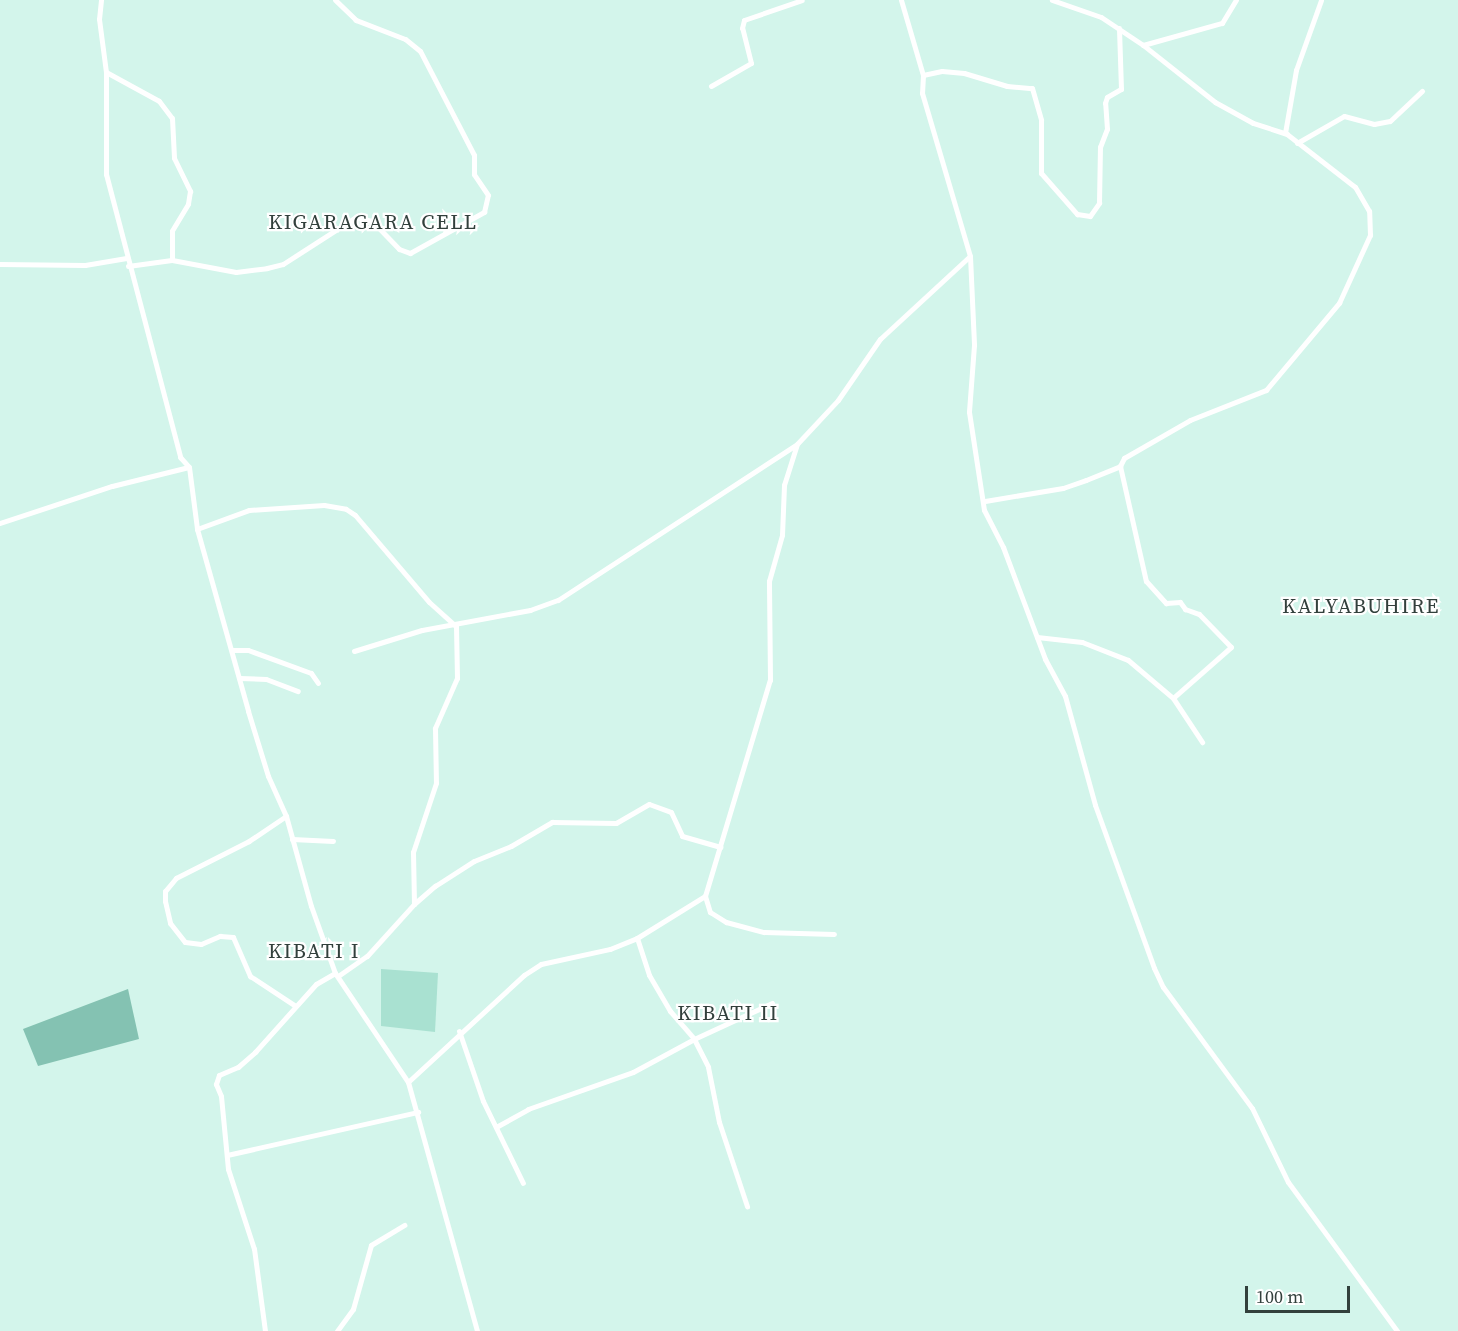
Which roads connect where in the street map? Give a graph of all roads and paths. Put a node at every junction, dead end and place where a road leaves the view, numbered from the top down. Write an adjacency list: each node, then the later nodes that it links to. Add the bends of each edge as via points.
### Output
1 (101, 0): 10 (street, via 99,20)
2 (335, 0): 18 (street, via 356,20 405,39 420,51 474,155 474,174 488,195 487,207 410,254 399,249 372,221 356,217 283,264 267,268 236,272)
3 (802, 0): 12 (street, via 744,20 742,28 751,63)
4 (902, 0): 11 (street)
5 (1052, 0): 8 (street)
6 (1236, 0): 9 (street, via 1222,23)
7 (1321, 0): 14 (street, via 1296,70)
8 (1119, 28): 9 (street); 11 (street, via 1121,89 1107,97 1105,103 1107,129 1100,147 1099,203 1090,216 1077,214 1041,173 1041,120 1032,88 1007,86 964,73 942,71)
9 (1143, 45): 14 (street, via 1215,102 1252,123)
10 (106, 72): 17 (street, via 103,149); 18 (street, via 159,101 172,118 174,158 190,191 188,204 172,231)
11 (923, 75): 16 (street, via 922,93)
12 (711, 86)
13 (1422, 91): 15 (street, via 1390,121 1374,124 1344,116)
14 (1285, 133): 15 (street)
15 (1297, 143): 22 (street, via 1355,187 1369,211 1370,236 1339,303 1266,390 1190,420 1125,458)
16 (969, 256): 21 (street, via 880,339 838,400); 24 (street, via 974,345 969,412 976,474)
17 (126, 258): 19 (street, via 85,265); 20 (street)
18 (172, 260): 20 (street)
19 (0, 264)
20 (128, 266): 23 (street, via 180,457)
21 (797, 444): 27 (street, via 583,587 543,606); 39 (street, via 784,485 782,536 770,581 772,668)
22 (1120, 466): 24 (street, via 1063,488); 34 (street, via 1146,581 1166,603 1180,602 1185,609 1200,614 1231,647)
23 (189, 467): 25 (street, via 112,486); 26 (street)
24 (985, 501): 28 (street, via 984,510 1003,547)
25 (0, 522)
26 (197, 529): 27 (street, via 232,513 265,507 324,504 346,509 356,515 429,602); 29 (street)
27 (456, 626): 30 (street, via 422,630); 41 (street, via 458,678 435,728 436,783 413,852)
28 (1037, 637): 34 (street, via 1072,640 1105,649 1139,668); 61 (street, via 1065,696 1095,805 1162,987 1252,1108 1288,1182)
29 (232, 650): 31 (street); 32 (street, via 248,650 311,674)
30 (354, 651)
31 (239, 678): 33 (street, via 257,677); 36 (street, via 268,776)
32 (318, 683)
33 (298, 691)
34 (1173, 698): 35 (street)
35 (1202, 742)
36 (286, 816): 37 (street); 46 (street, via 249,841 176,878 165,891 165,901 170,923 185,942 201,944 220,936 233,937 250,976)
37 (292, 839): 38 (street); 44 (street)
38 (333, 841)
39 (720, 847): 40 (street); 41 (street, via 682,836 671,812 650,804 616,823 552,822 511,846 464,866)
40 (705, 896): 42 (street, via 710,912 726,922 764,932); 43 (street)
41 (414, 903): 44 (street, via 367,956)
42 (834, 934)
43 (637, 938): 47 (street, via 541,964); 48 (street, via 649,975 670,1011)
44 (337, 974): 46 (street, via 316,984); 49 (street, via 353,1004)
45 (772, 1003): 48 (street)
46 (294, 1005): 54 (street, via 255,1052 238,1067 219,1075 216,1084 221,1096)
47 (459, 1031): 49 (street); 51 (street)
48 (694, 1039): 52 (street, via 633,1072 546,1102); 56 (street, via 708,1067 719,1122)
49 (408, 1082): 50 (street)
50 (418, 1112): 54 (street); 60 (street)
51 (491, 1119): 52 (street); 53 (street)
52 (504, 1122): 53 (street)
53 (496, 1127): 55 (street)
54 (227, 1155): 58 (street, via 231,1181 254,1249)
55 (523, 1183)
56 (747, 1206)
57 (404, 1225): 59 (street, via 371,1245 360,1291)
58 (265, 1331)
59 (337, 1331)
60 (477, 1331)
61 (1397, 1331)

